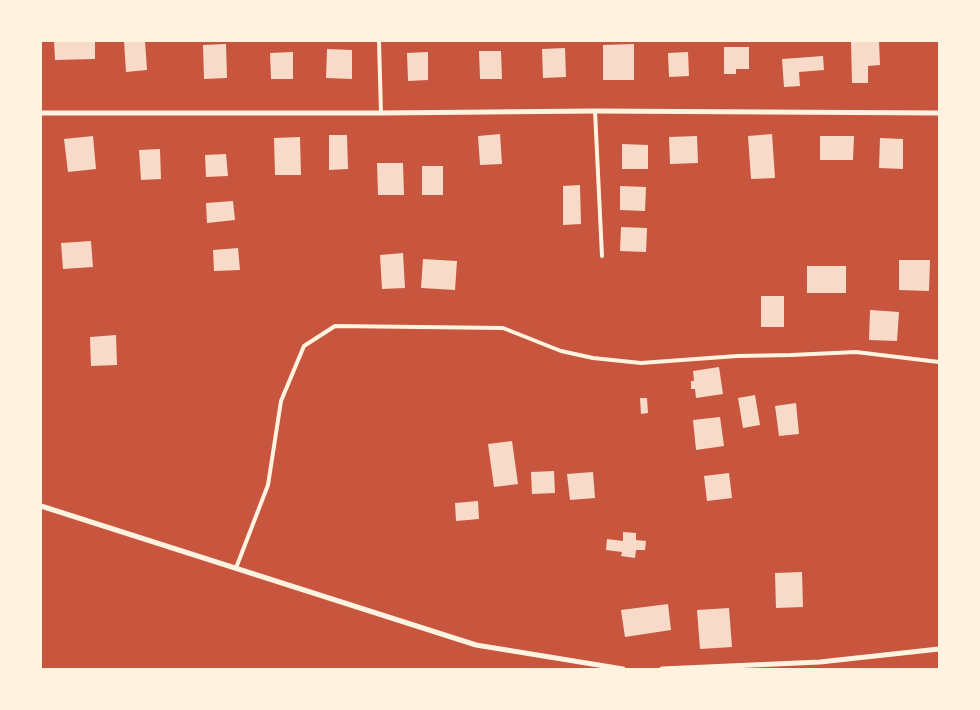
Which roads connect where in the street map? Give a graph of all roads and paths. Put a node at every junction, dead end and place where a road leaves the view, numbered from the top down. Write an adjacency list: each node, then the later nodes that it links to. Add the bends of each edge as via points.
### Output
1 (379, 41): 4 (lane)
2 (595, 111): 4 (street); 5 (street); 6 (lane)
3 (41, 113): 4 (street)
4 (381, 113)
5 (939, 114)
6 (602, 256)
7 (939, 362): 9 (lane, via 856,352 641,363 561,351 503,328 335,326 304,346 281,401 268,485)
8 (41, 506): 9 (street)
9 (236, 568): 12 (street, via 476,645)
10 (939, 648): 11 (street)
11 (820, 662): 13 (street); 14 (street)
12 (623, 669)
13 (662, 669)
14 (821, 669)

